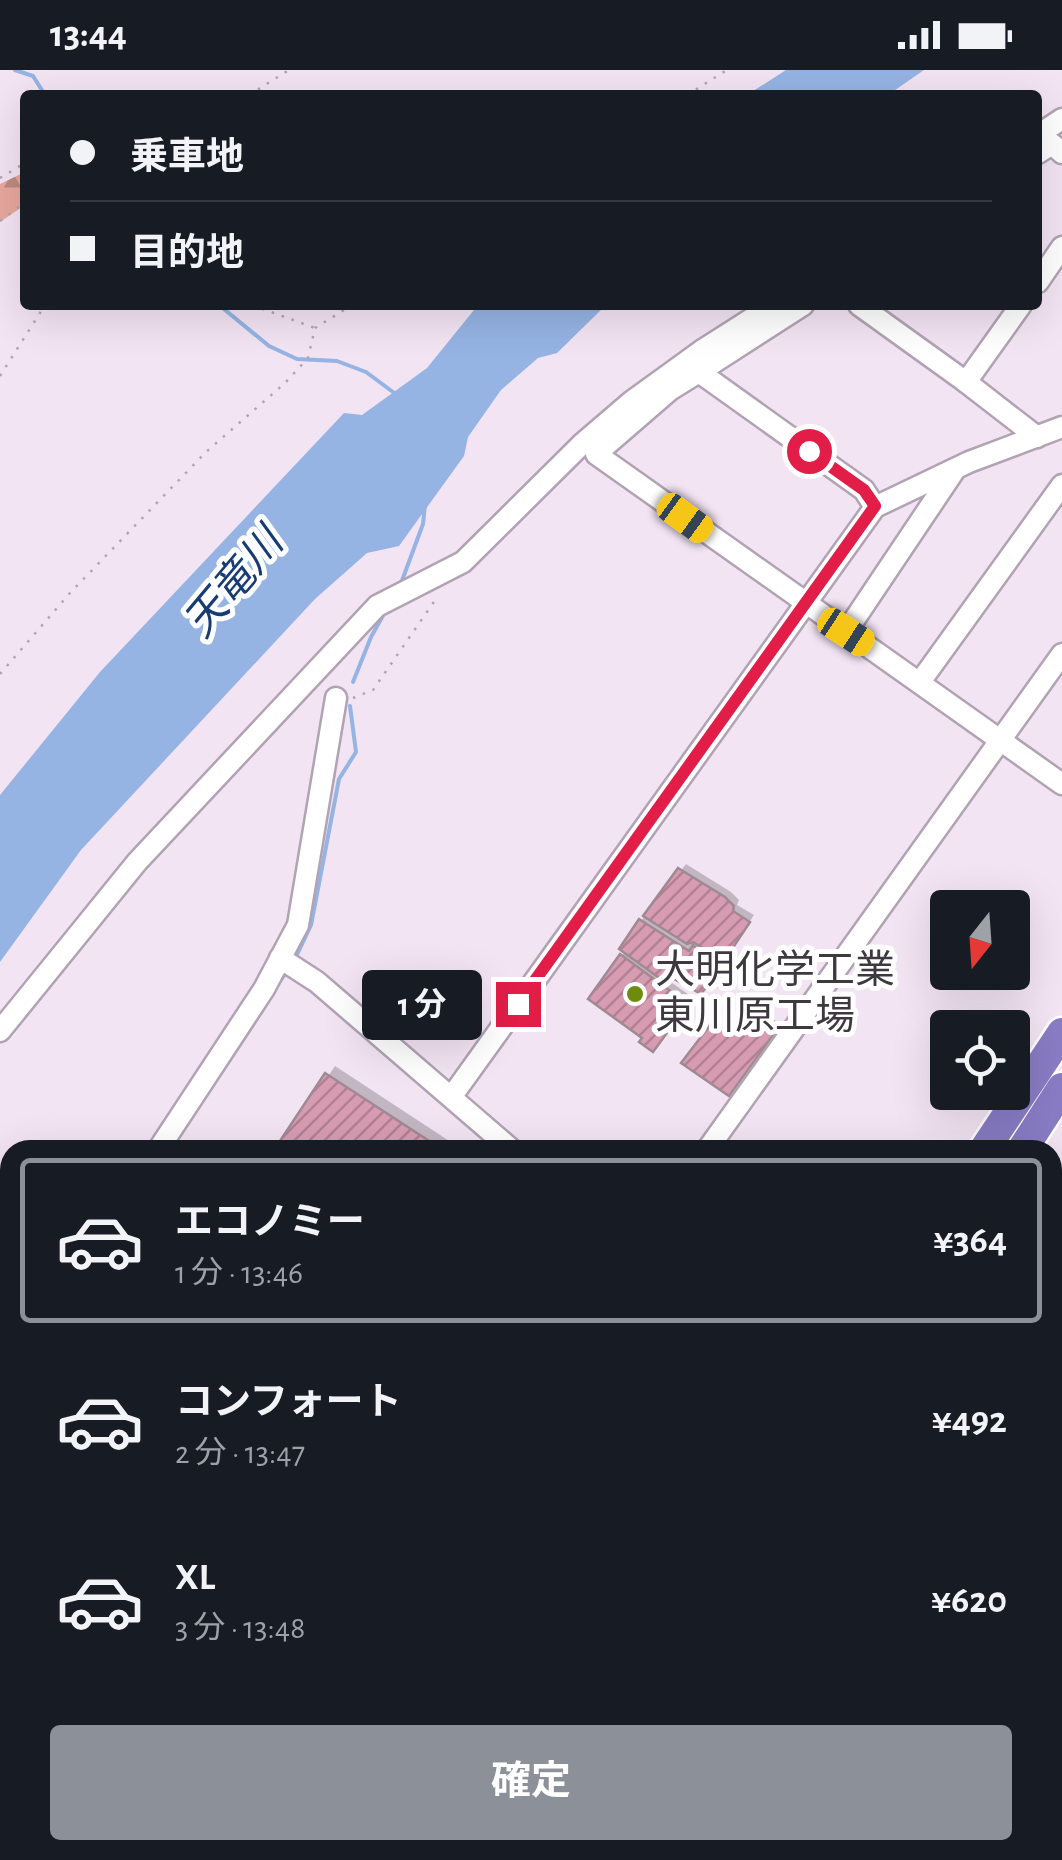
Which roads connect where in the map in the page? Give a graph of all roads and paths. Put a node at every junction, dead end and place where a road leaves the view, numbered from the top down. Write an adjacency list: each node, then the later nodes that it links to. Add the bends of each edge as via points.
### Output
1 (288, 70): 3 (path)
2 (726, 70): 4 (path)
3 (257, 90)
4 (695, 90)
5 (1042, 150): 6 (street, via 1052,144)
6 (1062, 153)
7 (1062, 248): 8 (street)
8 (1042, 276)
9 (42, 310): 18 (path)
10 (266, 310): 16 (path)
11 (344, 310): 16 (path)
12 (765, 310): 35 (street, via 619,411 463,562 381,604 137,862)
13 (794, 310): 17 (street)
14 (866, 310): 19 (street)
15 (1017, 310): 19 (street)
16 (315, 328): 29 (path, via 308,358 297,371 206,452)
17 (699, 372): 24 (street, via 864,490); 26 (street, via 596,454)
18 (0, 376)
19 (966, 382): 21 (street)
20 (1062, 427): 21 (street)
21 (1037, 436): 22 (street)
22 (956, 469): 24 (street); 27 (street)
23 (1062, 485): 30 (street)
24 (875, 506): 26 (street)
25 (440, 593): 31 (path, via 373,690)
26 (804, 604): 27 (street); 38 (street)
27 (846, 632): 30 (street)
28 (1062, 654): 32 (street)
29 (0, 674)
30 (920, 682): 32 (street)
31 (336, 698): 34 (street)
32 (1001, 740): 33 (street); 41 (street)
33 (1062, 784)
34 (287, 963): 38 (street); 39 (street)
35 (0, 1031)
36 (1062, 1033): 42 (highway)
37 (1062, 1088): 43 (highway)
38 (452, 1096): 40 (street)
39 (165, 1140)
40 (501, 1140)
41 (714, 1140)
42 (991, 1140)
43 (1028, 1140)

